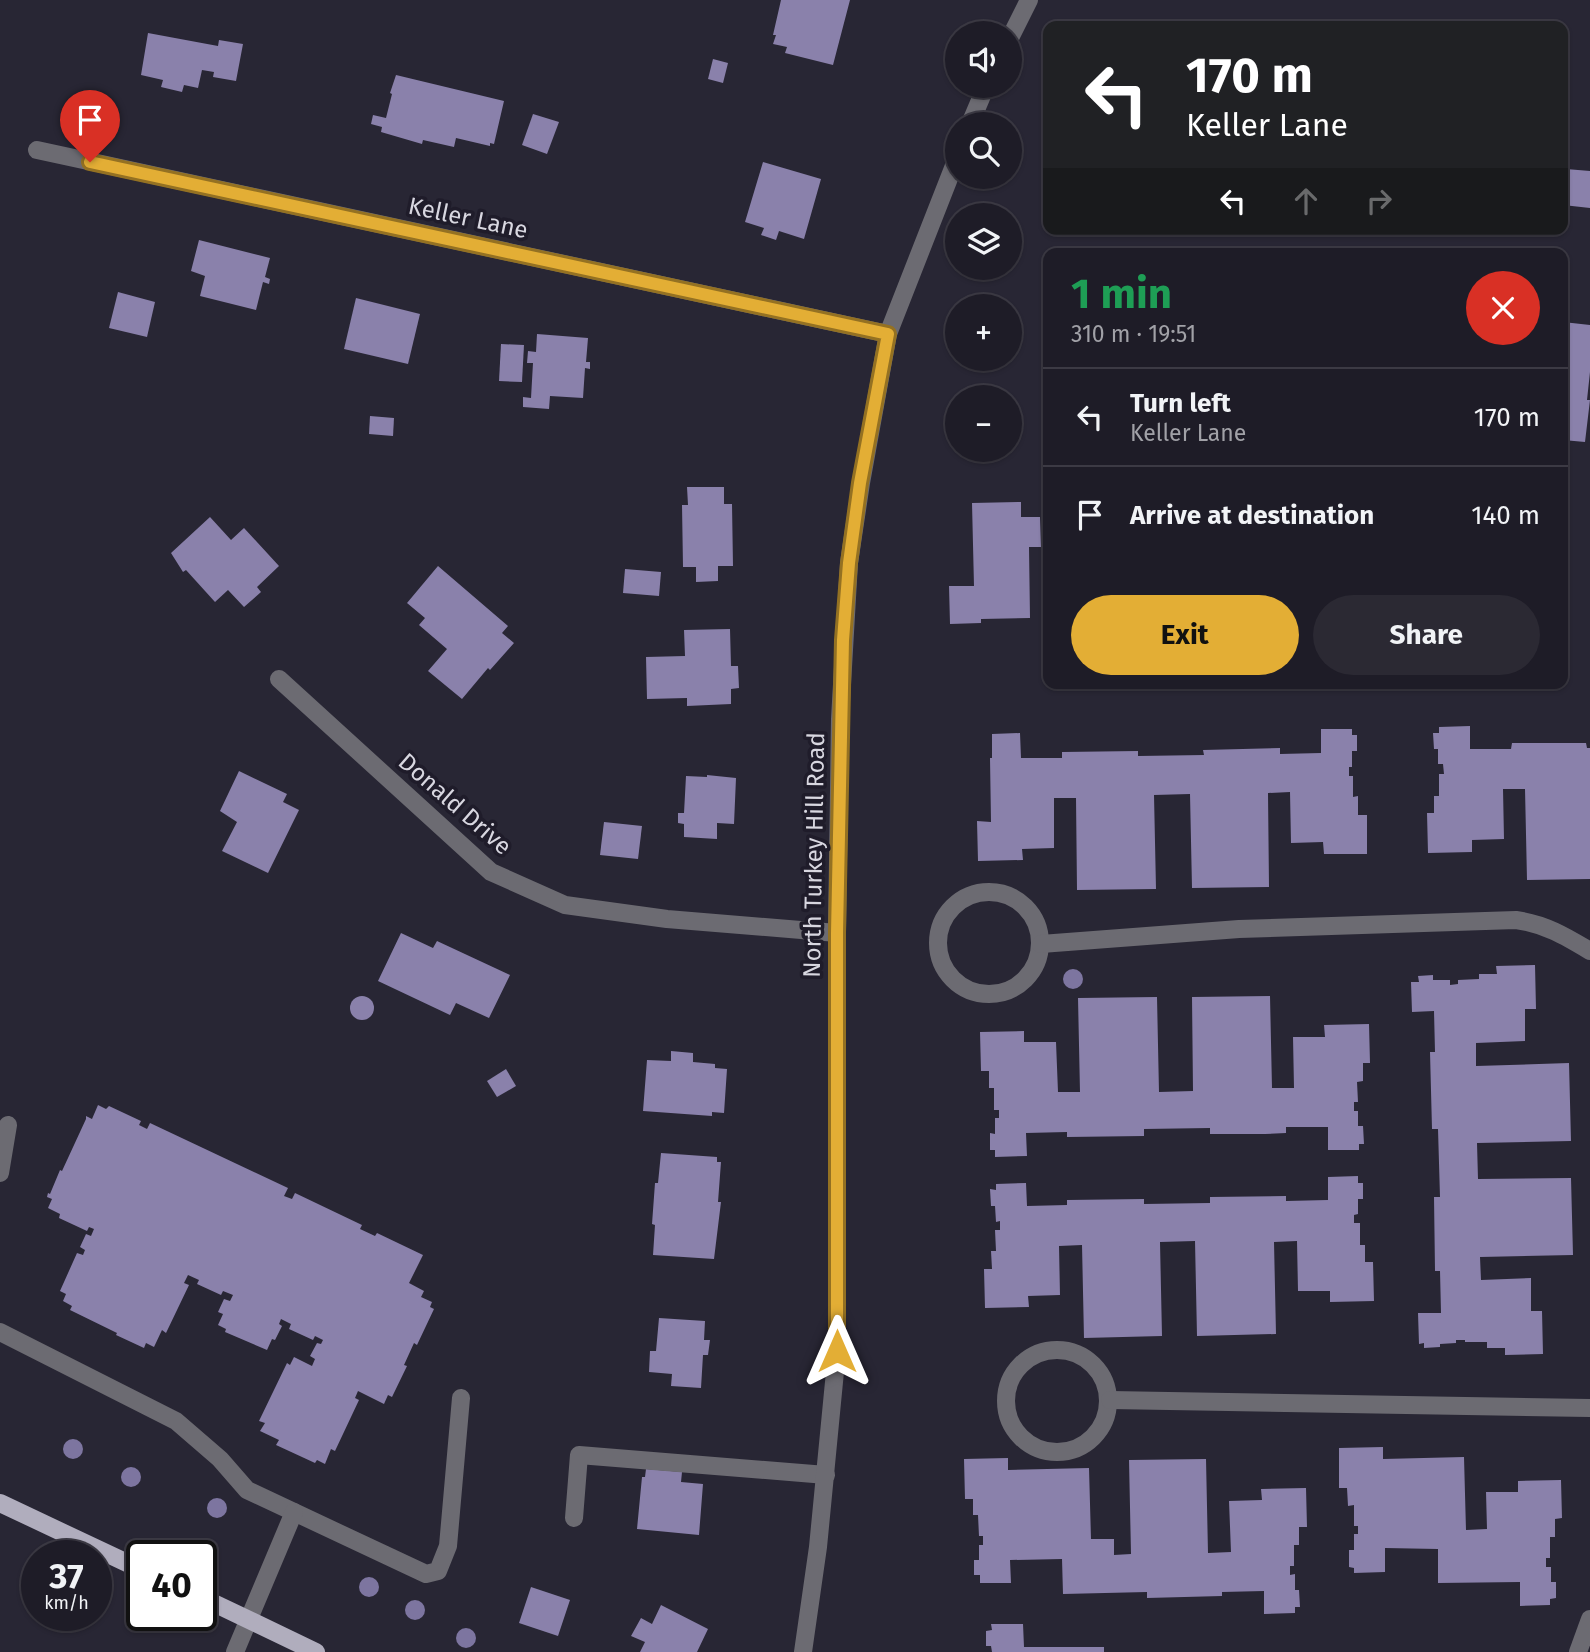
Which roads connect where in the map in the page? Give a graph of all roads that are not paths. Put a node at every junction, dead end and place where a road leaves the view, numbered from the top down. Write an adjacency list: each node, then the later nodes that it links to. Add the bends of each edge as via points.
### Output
1 (1029, 0): 2 (street)
2 (1018, 21)
3 (37, 150): 5 (street, Keller Lane)
4 (945, 189): 5 (street, North Turkey Hill Road)
5 (888, 334): 7 (street, North Turkey Hill Road, via 860,483 846,602)
6 (279, 679): 7 (street, Donald Drive, via 491,872 565,905)
7 (837, 933): 16 (street, North Turkey Hill Road, via 837,1351)
8 (1041, 944): 8 (street, via 1031,913 1020,901 989,891 973,894 953,907 940,928 938,944 948,973 974,992 989,994 1005,992 1025,979 1038,959); 9 (street, via 1239,929 1516,920 1554,929)
9 (1590, 950)
10 (8, 1125): 11 (street)
11 (0, 1173)
12 (0, 1332): 18 (street, via 176,1421 247,1490)
13 (461, 1398): 18 (street, via 448,1546 438,1571 426,1574)
14 (1110, 1400): 14 (street, via 1103,1427 1084,1446 1058,1453 1032,1447 1012,1428 1005,1402 1011,1376 1030,1356 1056,1349 1083,1356 1102,1374); 15 (street)
15 (1590, 1408)
16 (826, 1475): 19 (street, via 579,1455); 26 (street, North Turkey Hill Road)
17 (0, 1503): 20 (main road)
18 (294, 1511): 22 (street)
19 (574, 1518)
20 (126, 1562)
21 (217, 1605): 22 (main road)
22 (247, 1619): 24 (street); 25 (main road)
23 (1590, 1619): 27 (street)
24 (235, 1652)
25 (316, 1652)
26 (803, 1652)
27 (1578, 1652)

